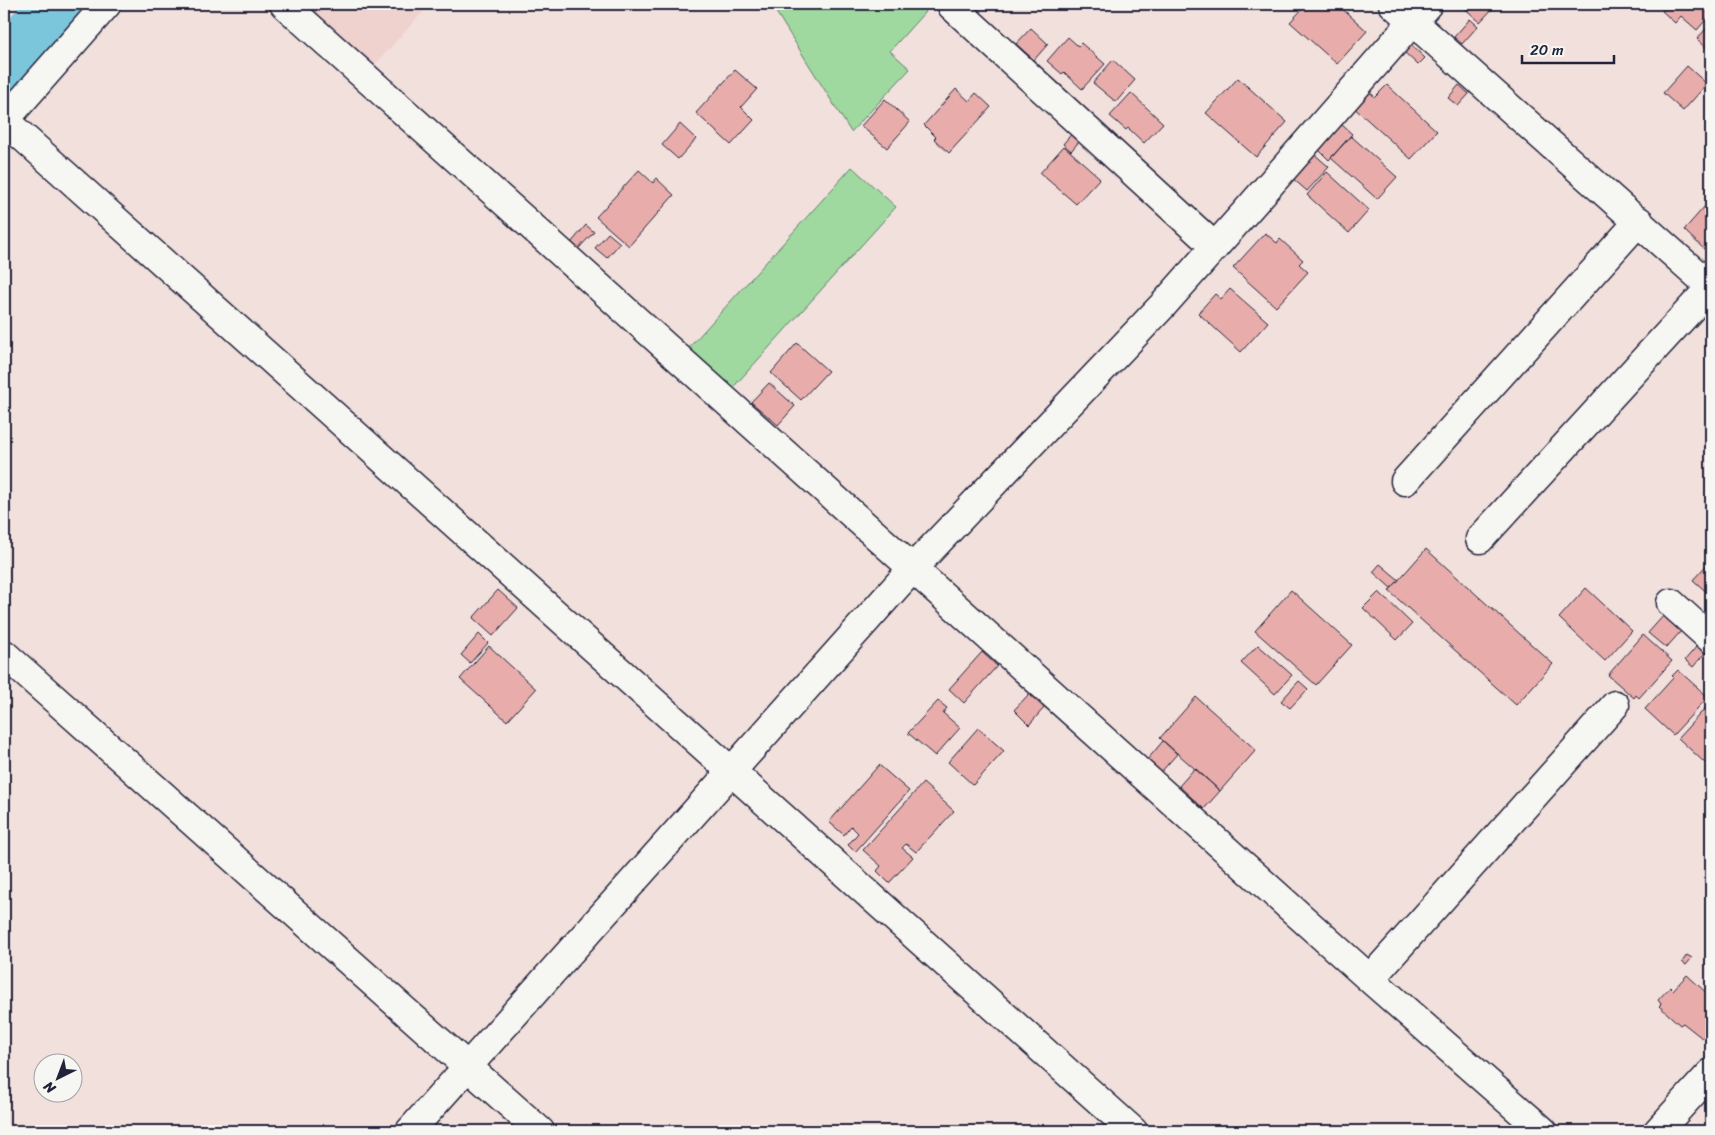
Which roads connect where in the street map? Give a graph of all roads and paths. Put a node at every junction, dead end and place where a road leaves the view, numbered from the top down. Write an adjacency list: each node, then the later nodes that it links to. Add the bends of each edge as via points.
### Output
1 (107, 4): 5 (street)
2 (284, 4): 11 (street)
3 (954, 4): 7 (street, via 952,6)
4 (1411, 10): 6 (street); 7 (street)
5 (4, 121): 16 (street)
6 (1639, 221): 8 (street); 9 (street)
7 (1215, 247): 11 (street)
8 (1711, 287): 10 (street)
9 (1404, 481)
10 (1480, 538)
11 (912, 569): 16 (street); 17 (street)
12 (1671, 603): 13 (street)
13 (1711, 639)
14 (4, 654): 18 (street)
15 (1615, 705): 17 (street)
16 (732, 773): 18 (street); 22 (street)
17 (1370, 979): 23 (street)
18 (468, 1067): 20 (street); 21 (street)
19 (1711, 1073): 24 (street)
20 (410, 1131)
21 (540, 1131)
22 (1134, 1131)
23 (1543, 1131)
24 (1658, 1131)

